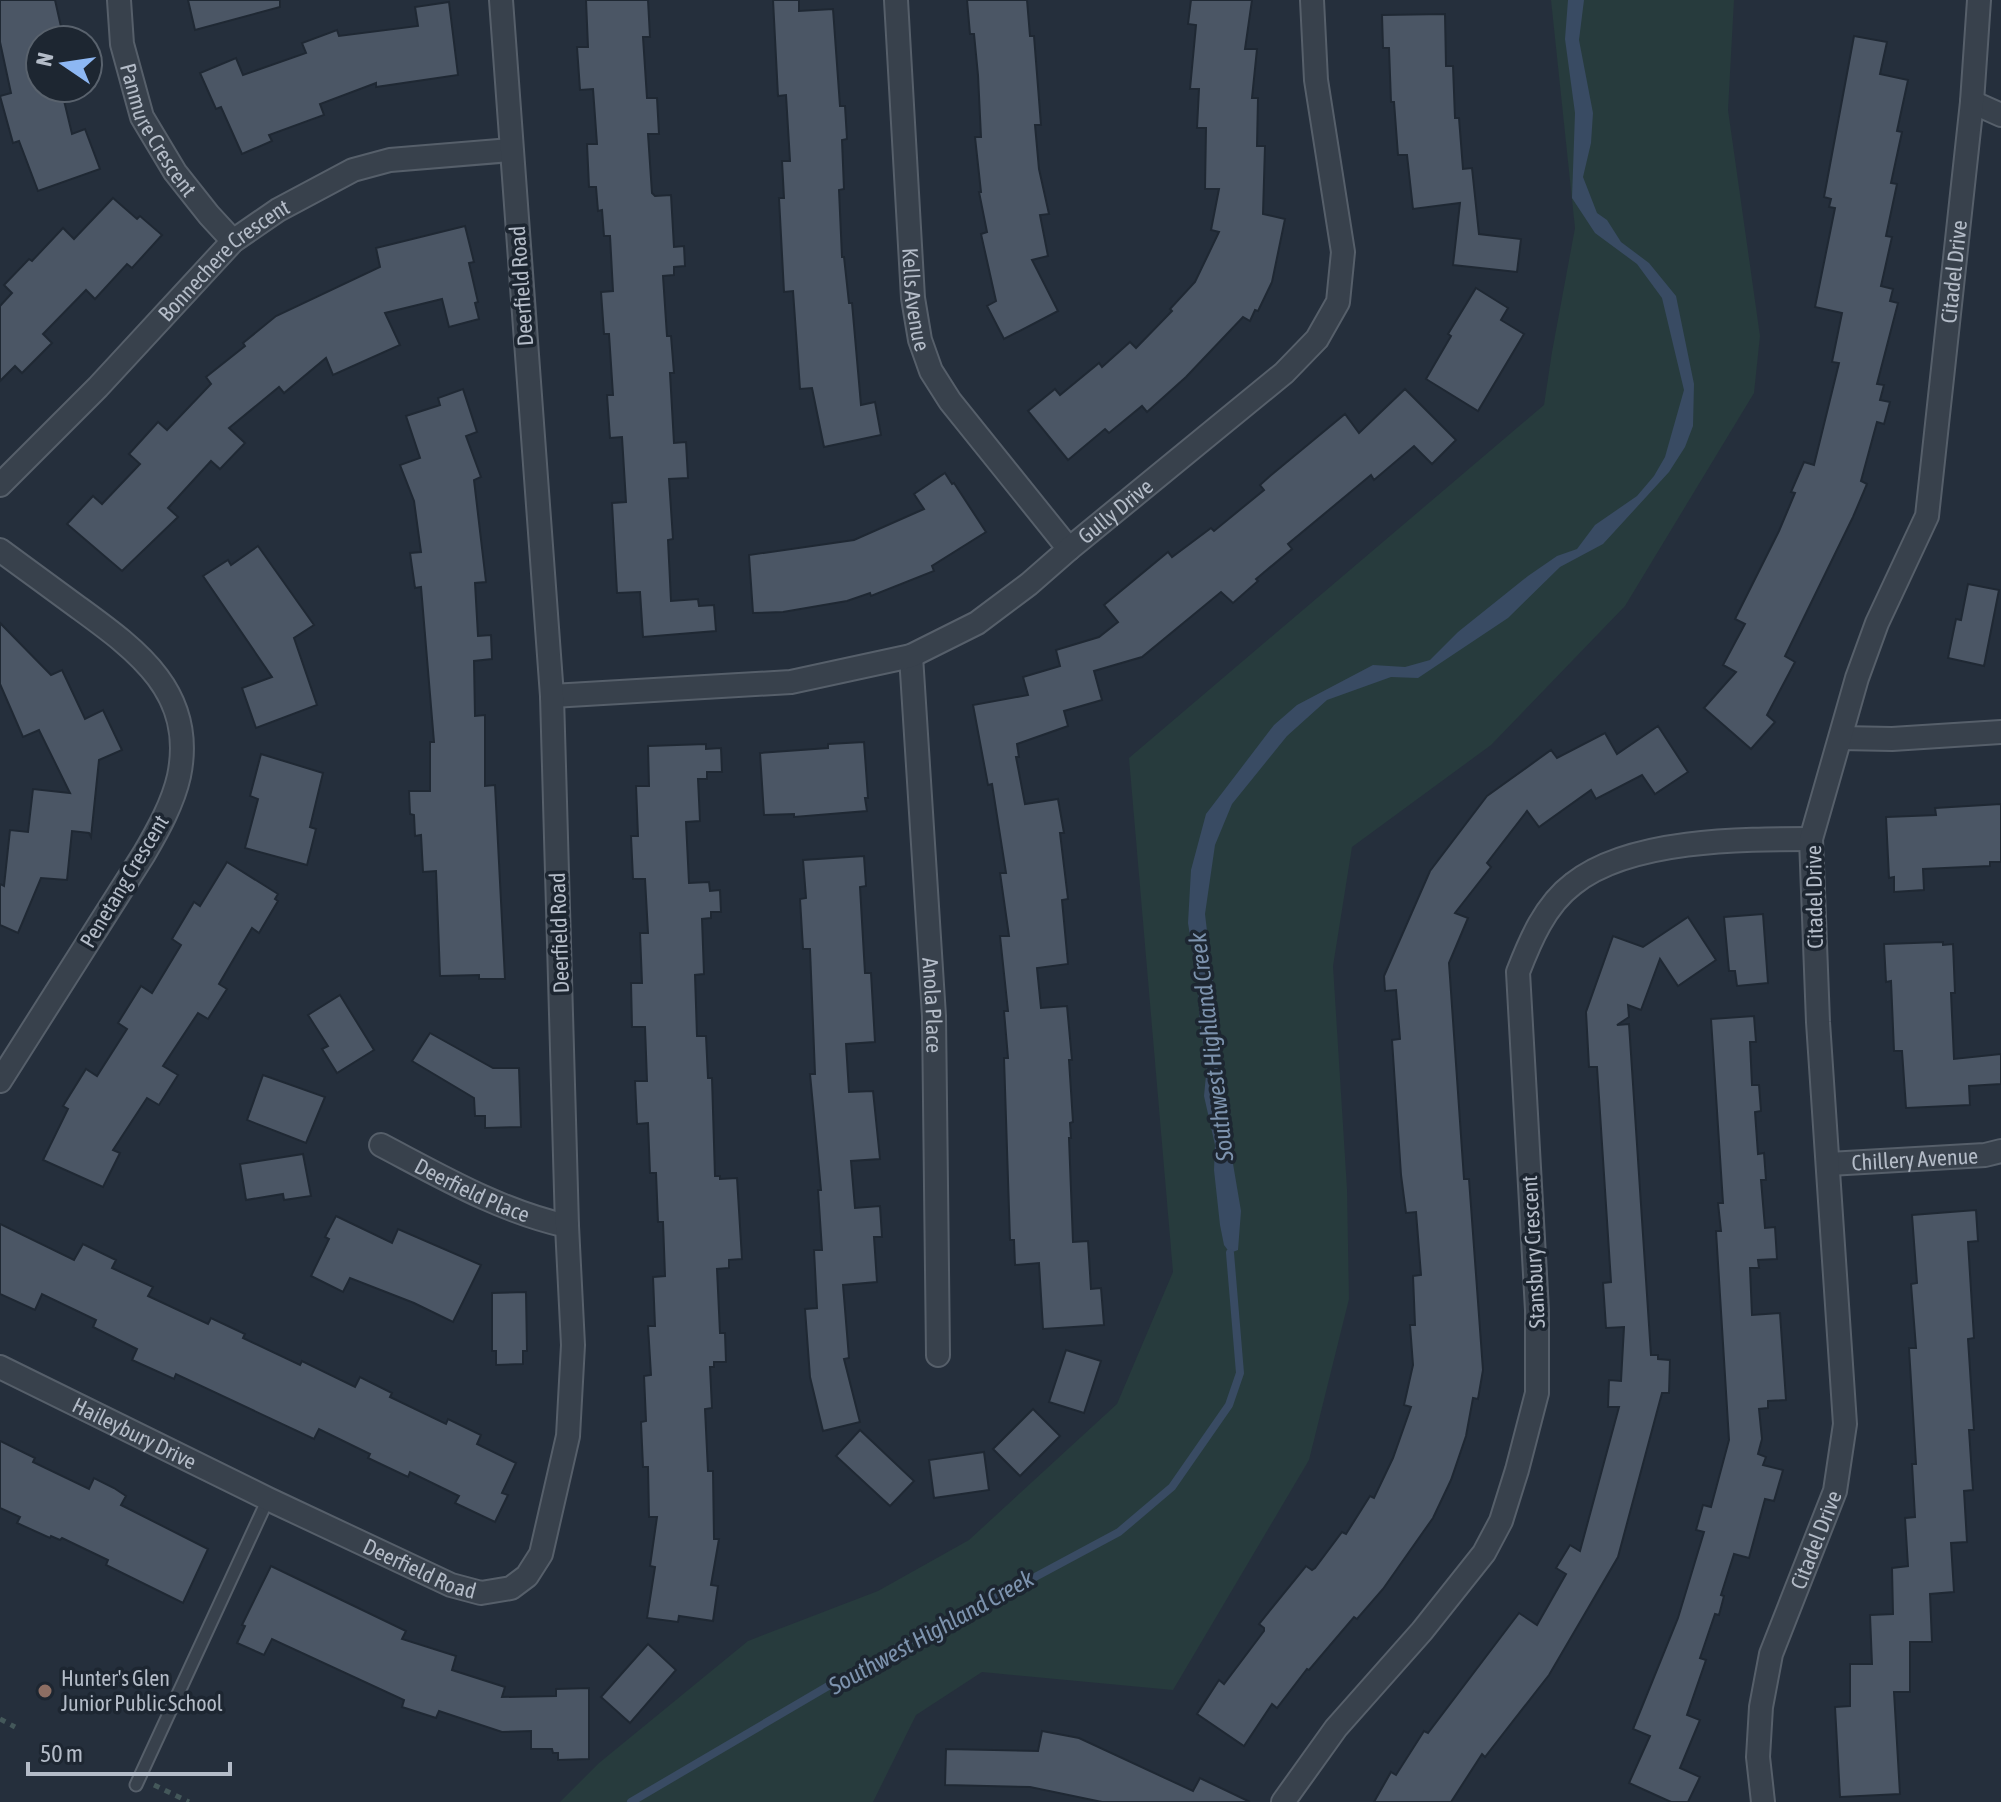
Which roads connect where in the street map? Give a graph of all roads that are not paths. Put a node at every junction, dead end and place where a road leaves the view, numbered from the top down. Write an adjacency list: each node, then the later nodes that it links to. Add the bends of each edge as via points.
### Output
1 (119, 0): 9 (street, Panmure Crescent, via 122,44 142,117 175,172)
2 (501, 0): 8 (street, Deerfield Road)
3 (896, 0): 11 (street, Kells Avenue, via 913,298 920,340 950,401)
4 (1312, 0): 11 (street, Gully Drive, via 1316,80 1343,252 1338,302 1317,339 1284,373)
5 (1979, 0): 6 (street, Citadel Drive)
6 (1972, 102): 7 (street); 16 (street, Citadel Drive, via 1927,516 1877,623)
7 (2001, 115)
8 (511, 150): 9 (street, Bonnechere Crescent, via 390,160 353,170); 14 (street, Deerfield Road)
9 (233, 241): 10 (street, Bonnechere Crescent)
10 (0, 485)
11 (1069, 549): 13 (street, Gully Drive, via 977,623)
12 (0, 550): 18 (street, Penetang Crescent, via 152,667 175,710 182,749 179,777 163,820)
13 (911, 656): 14 (street, Gully Drive, via 791,682); 23 (street, Anola Place, via 934,1016)
14 (552, 696): 22 (street, Deerfield Road)
15 (2001, 732): 16 (street)
16 (1841, 738): 17 (street, Citadel Drive)
17 (1811, 839): 21 (street, Citadel Drive); 27 (street, Stansbury Crescent, via 1685,845 1619,860 1572,884 1529,944 1518,972 1537,1393 1517,1470 1484,1553 1336,1728)
18 (0, 1081)
19 (381, 1145): 22 (street, Deerfield Place, via 502,1208)
20 (2001, 1151): 21 (street, Chillery Avenue)
21 (1829, 1164): 28 (street, Citadel Drive, via 1845,1424 1835,1491 1771,1654 1760,1720)
22 (567, 1226): 25 (street, Deerfield Road, via 573,1345 568,1436 541,1554 527,1576 511,1588 481,1593 451,1585)
23 (938, 1355)
24 (0, 1367): 25 (street, Haileybury Drive)
25 (268, 1499): 26 (lane)
26 (136, 1785)
27 (1283, 1802)
28 (1763, 1802)

